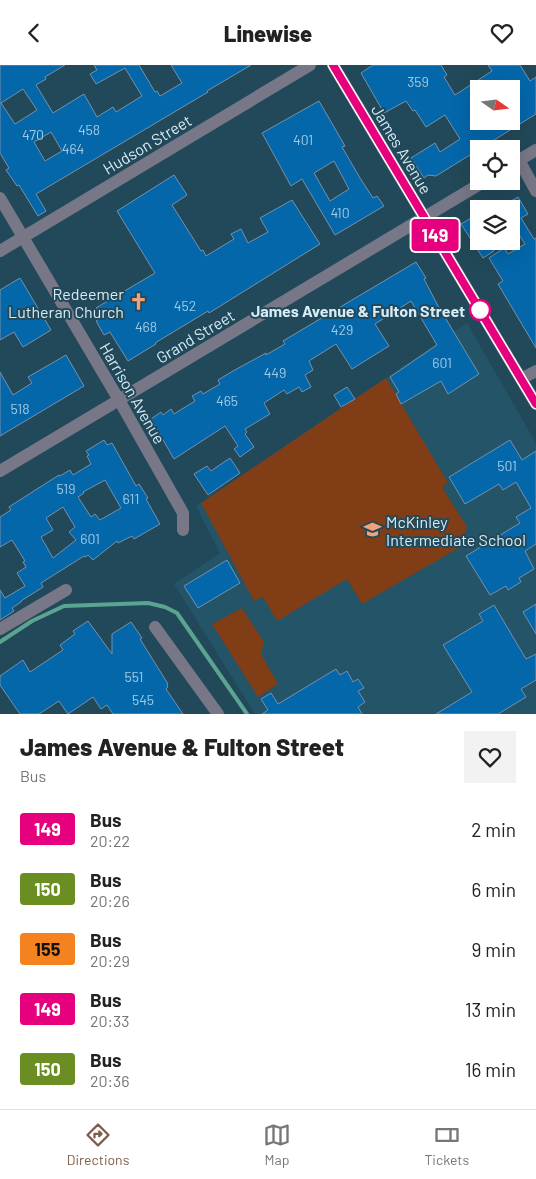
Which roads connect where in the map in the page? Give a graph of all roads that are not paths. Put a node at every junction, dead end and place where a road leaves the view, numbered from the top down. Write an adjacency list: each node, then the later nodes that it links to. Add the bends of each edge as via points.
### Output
1 (310, 65): 10 (street, Hudson Street)
2 (333, 65): 9 (street, James Avenue)
3 (536, 150): 4 (street)
4 (520, 160)
5 (520, 170): 7 (street)
6 (470, 189): 9 (street, Grand Street)
7 (536, 191)
8 (0, 198): 10 (street, Harrison Avenue)
9 (424, 217): 13 (street, James Avenue); 14 (street, Grand Street)
10 (24, 237): 11 (street, Hudson Street); 14 (street, Harrison Avenue)
11 (0, 251)
12 (536, 371): 13 (street)
13 (521, 379): 15 (street, James Avenue)
14 (119, 401): 16 (street, Grand Street); 17 (street, Harrison Avenue, via 183,513)
15 (536, 404)
16 (0, 471)
17 (183, 530)
18 (66, 590): 20 (street)
19 (155, 627): 21 (street)
20 (0, 629)
21 (218, 714)

